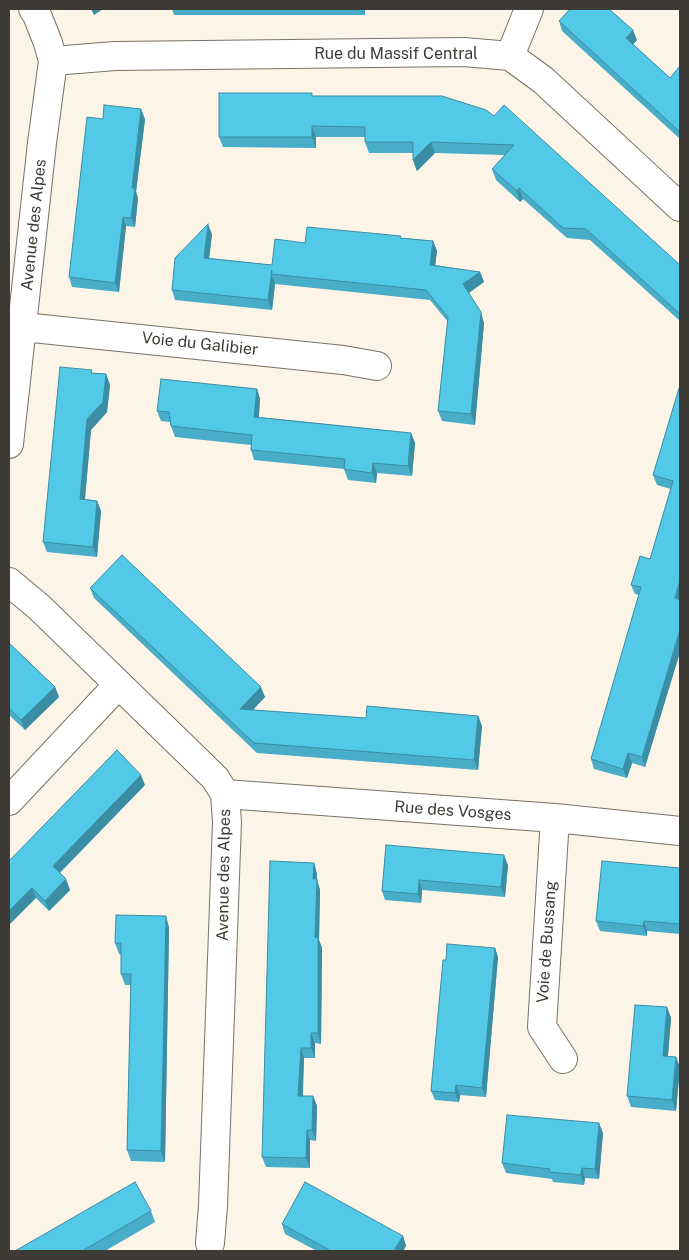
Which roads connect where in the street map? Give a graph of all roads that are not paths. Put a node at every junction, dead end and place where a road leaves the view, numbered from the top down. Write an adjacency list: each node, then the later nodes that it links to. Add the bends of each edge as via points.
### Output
1 (33, 9): 4 (street, Avenue des Alpes)
2 (529, 9): 3 (street)
3 (510, 56): 4 (street, Rue du Massif Central, via 464,52 115,56); 5 (street, via 543,80)
4 (53, 61): 6 (street, Avenue des Alpes)
5 (680, 207)
6 (23, 327): 7 (street, Voie du Galibier); 8 (street, Avenue des Alpes)
7 (377, 366)
8 (9, 444)
9 (9, 582): 10 (street, Avenue des Alpes)
10 (118, 685): 11 (street, Avenue des Alpes, via 215,778); 12 (street)
11 (225, 794): 13 (street, Rue des Vosges); 16 (street, Avenue des Alpes, via 226,842)
12 (9, 801)
13 (555, 818): 14 (street, Rue des Vosges); 15 (street, Voie de Bussang, via 542,1027)
14 (680, 829)
15 (563, 1059)
16 (210, 1248)

